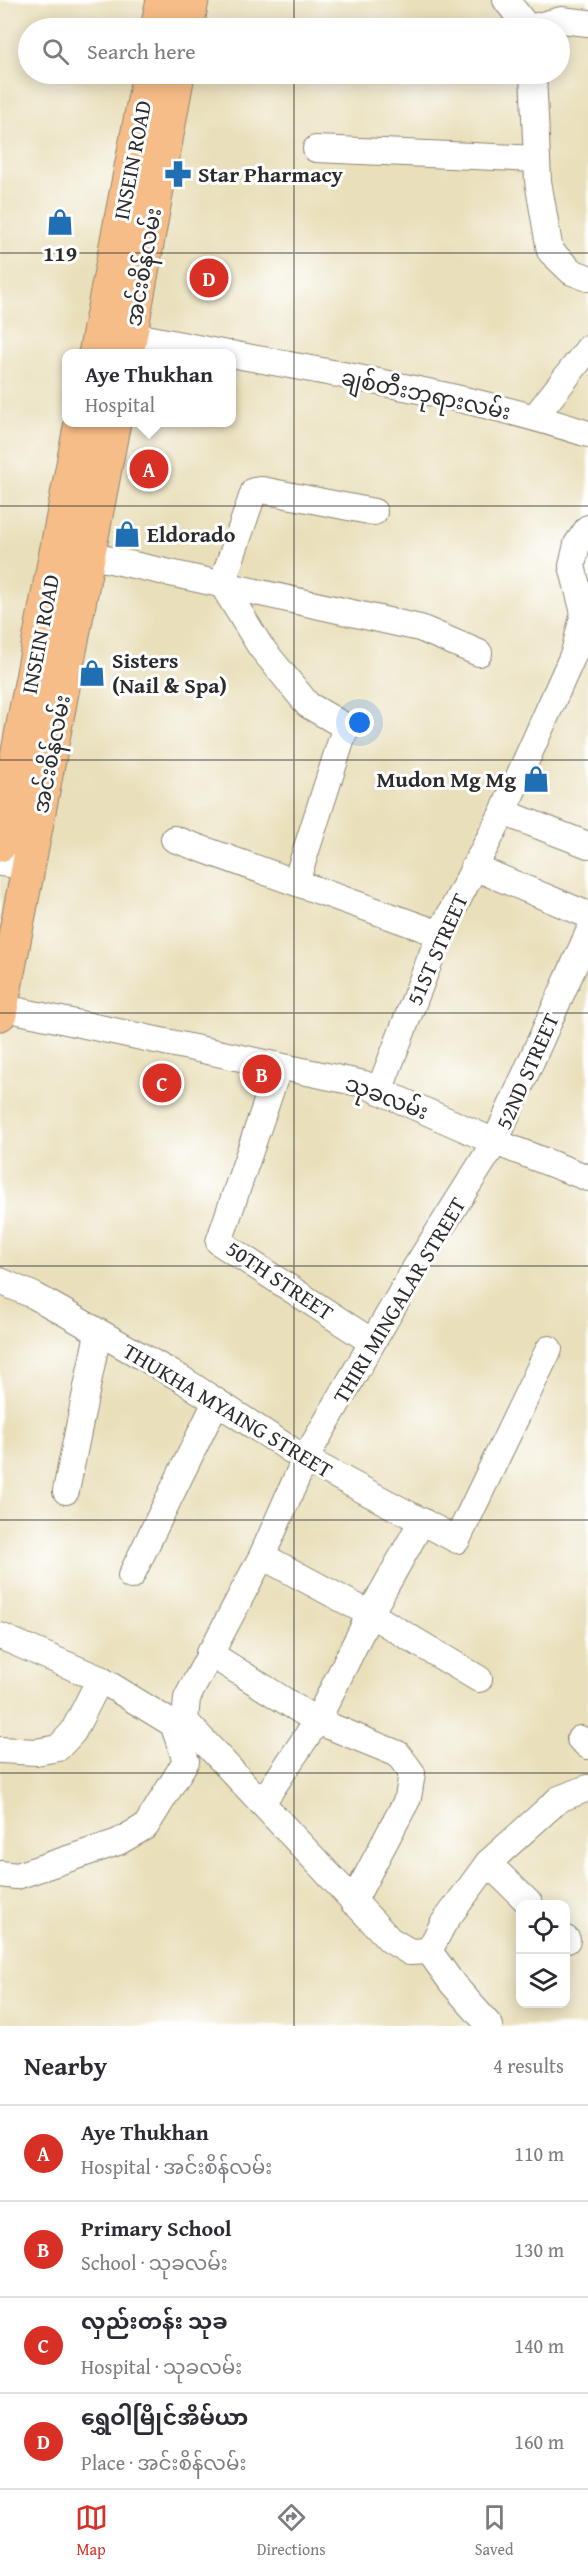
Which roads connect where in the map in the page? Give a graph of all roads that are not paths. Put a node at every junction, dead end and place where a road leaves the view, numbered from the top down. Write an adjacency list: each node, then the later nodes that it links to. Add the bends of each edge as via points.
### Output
1 (163, 0): 4 (main road)
2 (192, 0): 5 (main road)
3 (509, 2): 6 (street)
4 (159, 18)
5 (189, 18)
6 (521, 18)
7 (570, 21): 8 (street)
8 (588, 23)
9 (146, 84): 16 (main road, INSEIN ROAD)
10 (176, 84): 15 (main road, အင်းစိန်လမ်း)
11 (533, 84): 13 (street)
12 (315, 149): 13 (street)
13 (537, 159): 14 (street, via 537,181 550,251 572,272)
14 (588, 278)
15 (129, 344): 17 (street)
16 (95, 349)
17 (178, 349)
18 (588, 349): 20 (street, ချစ်တီးဘုရားလမ်း)
19 (236, 355): 20 (street, ချစ်တီးဘုရားလမ်း)
20 (535, 417): 23 (street)
21 (80, 427): 26 (main road, INSEIN ROAD)
22 (113, 427): 27 (main road, အင်းစိန်လမ်း)
23 (588, 434)
24 (374, 512): 28 (street, via 254,491)
25 (588, 528): 31 (street, 51ST STREET, via 577,544 572,566 584,613 574,653)
26 (57, 549): 27 (street); 30 (main road, INSEIN ROAD)
27 (90, 554): 28 (street); 35 (main road, အင်းစိန်လမ်း)
28 (222, 584): 29 (street, via 420,628); 37 (street, via 260,646 308,705 348,728)
29 (479, 654)
30 (4, 805): 33 (main road, INSEIN ROAD)
31 (503, 812): 34 (street); 36 (street, 51ST STREET)
32 (174, 839): 37 (street)
33 (0, 845)
34 (588, 845)
35 (14, 865): 41 (main road, အင်းစိန်လမ်း)
36 (474, 867): 38 (street); 39 (street, 51ST STREET)
37 (296, 882): 39 (street)
38 (588, 915)
39 (440, 934): 43 (street, 51ST STREET)
40 (588, 934): 44 (street, 52ND STREET)
41 (0, 1009): 42 (street, သုခလမ်း)
42 (279, 1066): 43 (street, သုခလမ်း, via 364,1084); 48 (street, 50TH STREET, via 219,1242)
43 (379, 1091): 44 (street, သုခလမ်း)
44 (495, 1142): 45 (street, သုခလမ်း); 48 (street, THIRI MINGALAR STREET)
45 (588, 1178)
46 (0, 1281): 47 (street, THUKHA MYAING STREET, via 35,1296)
47 (98, 1333): 50 (street, THUKHA MYAING STREET); 52 (street)
48 (372, 1342): 51 (street, THIRI MINGALAR STREET)
49 (549, 1349): 53 (street, THUKHA MYAING STREET, via 457,1540)
50 (216, 1402): 51 (street, THUKHA MYAING STREET); 55 (street)
51 (305, 1459): 53 (street, THUKHA MYAING STREET); 54 (street, THIRI MINGALAR STREET)
52 (66, 1491)
53 (422, 1521): 56 (street)
54 (262, 1556): 56 (street); 58 (street, THIRI MINGALAR STREET)
55 (131, 1576)
56 (370, 1614): 60 (street); 61 (street)
57 (1, 1642): 59 (street)
58 (209, 1653): 61 (street); 64 (street, THIRI MINGALAR STREET, via 187,1698 185,1720)
59 (100, 1679): 62 (street, via 73,1732 58,1748 36,1752); 66 (street, via 173,1724 186,1761 146,1826 118,1842 17,1876)
60 (479, 1679)
61 (317, 1721): 64 (street); 68 (street, via 398,1754 412,1773 408,1798)
62 (0, 1750)
63 (588, 1788): 65 (street, via 559,1799)
64 (262, 1803): 68 (street)
65 (488, 1863): 67 (street); 69 (street, via 443,1923)
66 (0, 1874)
67 (525, 1900)
68 (353, 1902): 69 (street, via 390,1940 410,1952)
69 (429, 1951): 70 (street)
70 (490, 2026)

